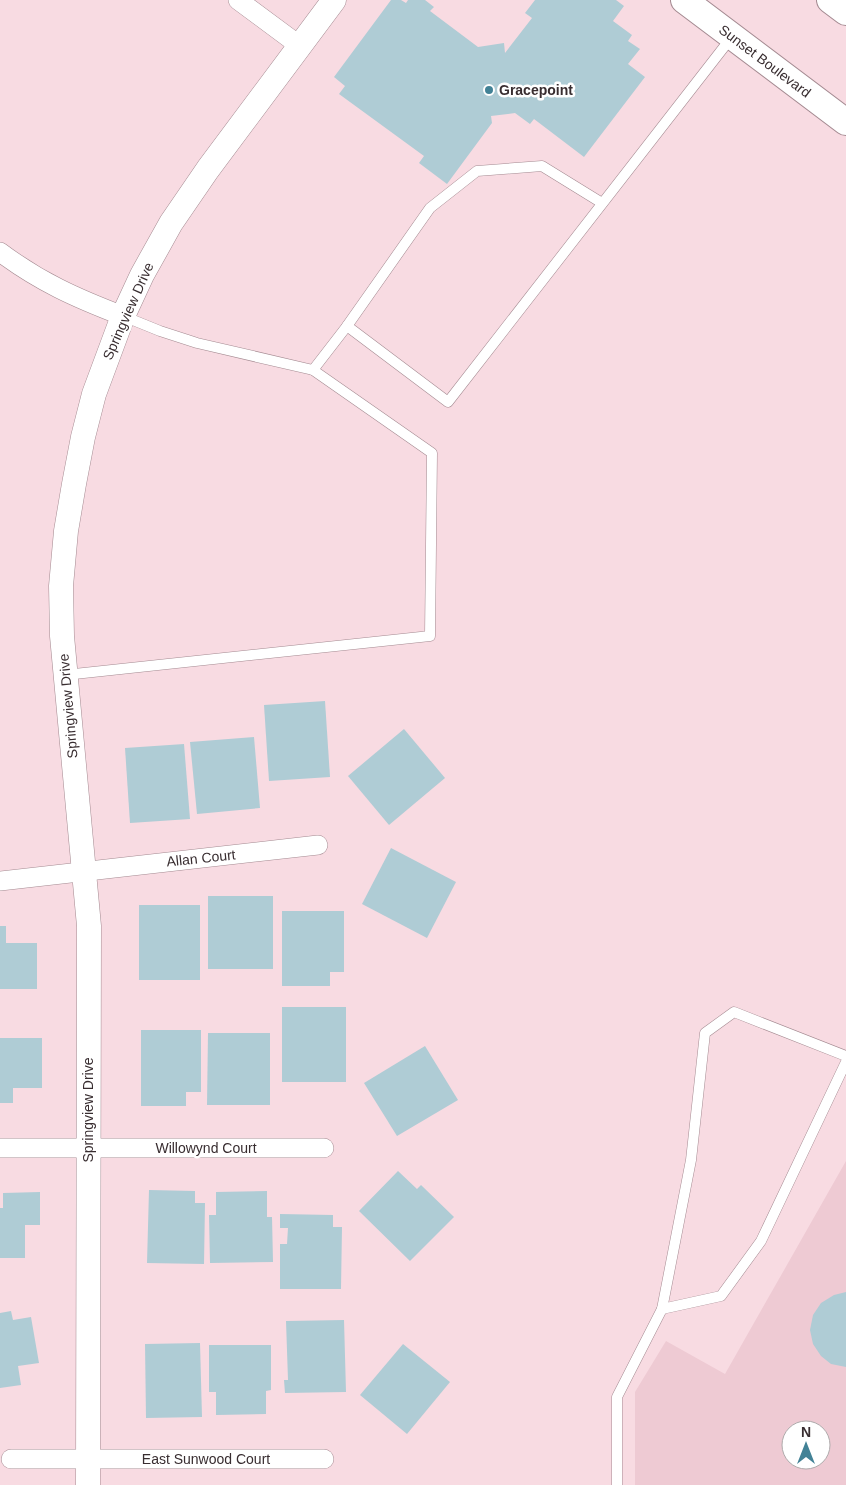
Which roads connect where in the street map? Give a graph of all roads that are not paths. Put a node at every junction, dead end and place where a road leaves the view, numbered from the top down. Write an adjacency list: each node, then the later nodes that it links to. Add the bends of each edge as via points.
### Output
1 (238, 0): 7 (street)
2 (334, 0): 7 (street, Springview Drive)
3 (684, 0): 6 (main road, Sunset Boulevard)
4 (830, 0): 5 (main road)
5 (846, 12)
6 (732, 37): 8 (main road, Sunset Boulevard); 9 (lane)
7 (300, 46): 11 (street, Springview Drive, via 171,223)
8 (846, 122)
9 (602, 203): 12 (lane, via 542,166 478,171 430,208); 12 (lane, via 448,402)
10 (0, 252): 11 (street, via 58,289)
11 (123, 316): 13 (lane, via 198,343); 14 (street, Springview Drive, via 94,394 66,531 61,586)
12 (348, 326): 13 (lane)
13 (313, 370): 14 (lane, via 432,453 430,636)
14 (65, 675): 16 (street, Springview Drive)
15 (318, 845): 16 (street, Allan Court)
16 (84, 871): 17 (street, Allan Court); 21 (street, Springview Drive, via 89,926)
17 (0, 881)
18 (846, 1056): 23 (lane, via 734,1012 705,1033 690,1160)
19 (846, 1062): 23 (lane, via 762,1241 721,1296)
20 (0, 1148): 21 (street, Willowynd Court)
21 (88, 1148): 22 (street, Willowynd Court); 24 (street, Springview Drive)
22 (324, 1148)
23 (662, 1309): 28 (lane, via 617,1396)
24 (88, 1458): 25 (street, East Sunwood Court); 26 (street, East Sunwood Court); 27 (street, Springview Drive)
25 (11, 1459)
26 (324, 1459)
27 (88, 1485)
28 (617, 1485)

